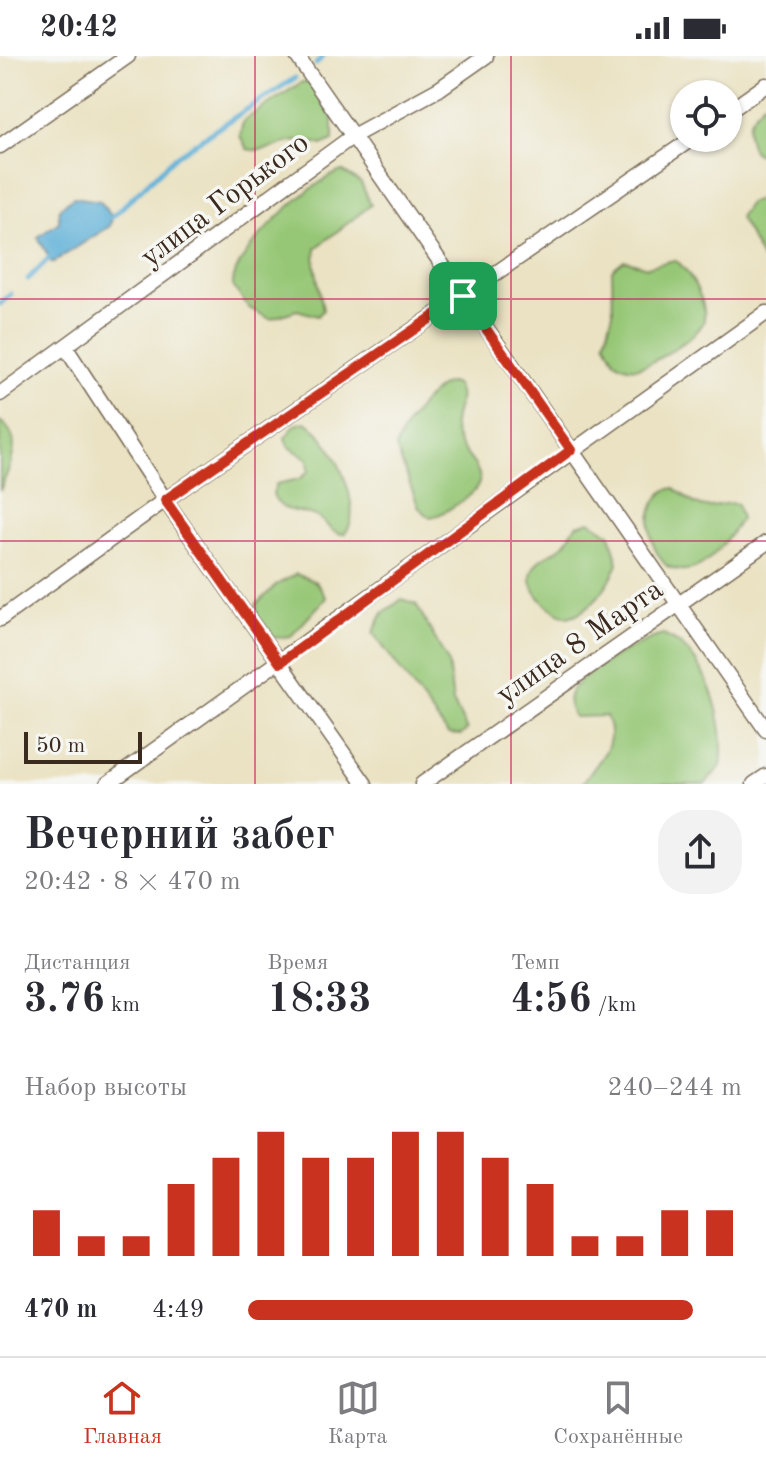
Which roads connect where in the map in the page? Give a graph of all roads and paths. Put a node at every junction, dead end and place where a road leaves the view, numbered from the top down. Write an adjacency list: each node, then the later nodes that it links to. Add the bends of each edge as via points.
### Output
1 (128, 56): 7 (street)
2 (297, 56): 6 (street)
3 (486, 56): 6 (street, улица Горького, via 439,89)
4 (766, 85): 5 (street)
5 (742, 102)
6 (353, 136): 9 (street); 11 (street, улица Горького)
7 (0, 146)
8 (673, 152): 9 (street)
9 (463, 296): 13 (street); 14 (street)
10 (766, 313): 13 (street)
11 (66, 348): 12 (street, улица Горького); 14 (street)
12 (0, 394)
13 (571, 450): 16 (street); 18 (street)
14 (165, 500): 17 (street); 18 (street)
15 (766, 543): 16 (street, улица 8 Марта)
16 (678, 602): 19 (street); 23 (street, улица 8 Марта)
17 (0, 619)
18 (280, 663): 21 (street); 22 (street)
19 (766, 730)
20 (766, 776): 24 (street)
21 (107, 784)
22 (365, 784)
23 (422, 784)
24 (754, 784)

